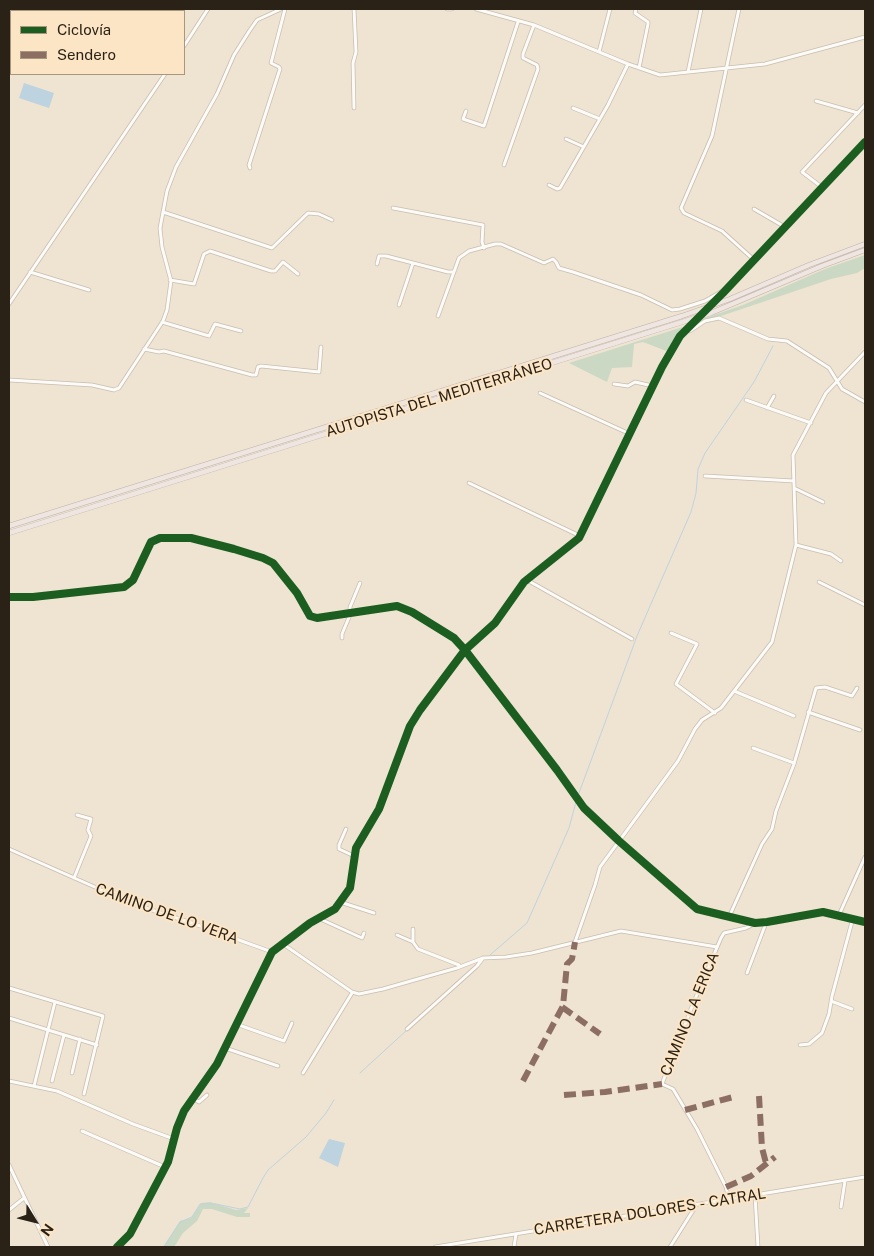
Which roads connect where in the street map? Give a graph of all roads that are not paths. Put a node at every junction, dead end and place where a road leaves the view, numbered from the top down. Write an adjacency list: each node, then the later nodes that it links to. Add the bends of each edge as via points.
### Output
1 (208, 9): 15 (street)
2 (281, 9): 38 (street, via 257,20 234,55 217,94 176,167)
3 (285, 9): 33 (street, via 271,63 280,69)
4 (354, 9): 24 (street)
5 (447, 9): 6 (street)
6 (452, 9)
7 (476, 9): 12 (street)
8 (610, 9): 16 (street)
9 (636, 9): 18 (street, via 635,13 648,22)
10 (701, 9): 20 (street)
11 (740, 9): 19 (street)
12 (518, 22): 13 (street); 26 (street, via 484,126 463,119)
13 (534, 25): 16 (street); 32 (street, via 523,58 537,65 538,69)
14 (865, 37): 19 (street, via 765,64)
15 (185, 44)
16 (599, 52): 17 (street)
17 (628, 64): 18 (street); 28 (street)
18 (639, 68): 20 (street, via 660,75)
19 (726, 68): 20 (street); 44 (street, via 712,136 681,208 684,213 722,230)
20 (688, 72)
21 (164, 75): 48 (street)
22 (816, 101): 27 (street)
23 (865, 105): 27 (street)
24 (354, 108)
25 (573, 108): 28 (street)
26 (466, 111)
27 (858, 113): 35 (street, via 802,172)
28 (600, 119): 31 (street)
29 (566, 139): 31 (street)
30 (865, 142): 35 (street)
31 (584, 147): 34 (street, via 560,188)
32 (504, 165)
33 (250, 168)
34 (549, 185)
35 (823, 188): 40 (street)
36 (393, 208): 42 (street, via 483,225)
37 (754, 209): 40 (street)
38 (163, 212): 39 (street, via 272,248 308,213); 50 (street, via 161,238)
39 (332, 220)
40 (785, 227): 44 (street)
41 (865, 244): 80 (highway, AUTOPISTA DEL MEDITERRÁNEO, via 682,316)
42 (484, 248): 47 (street, via 462,255); 51 (street, via 501,244 544,263 553,259 559,268 641,295 672,310 705,300)
43 (865, 250): 81 (highway, AUTOPISTA DEL MEDITERRÁNEO, via 702,316)
44 (754, 260): 51 (street)
45 (413, 263): 46 (street, via 379,256); 47 (street, via 448,272); 55 (street)
46 (377, 264)
47 (455, 270): 56 (street)
48 (30, 272): 52 (street); 54 (street)
49 (298, 274): 50 (street, via 283,262 271,271 210,251 204,254 194,284)
50 (170, 280): 57 (street, via 170,298)
51 (726, 289): 53 (street)
52 (89, 290)
53 (717, 299)
54 (9, 304)
55 (399, 305)
56 (438, 316)
57 (162, 322): 60 (street, via 209,336 215,324); 62 (street)
58 (691, 324): 59 (street)
59 (686, 329): 65 (street, via 690,331 705,321 719,318 768,339 787,340 829,368); 67 (street)
60 (241, 331)
61 (321, 347): 62 (street, via 319,372 261,366 256,375 164,351)
62 (144, 349): 64 (street, via 119,388 114,390 92,384)
63 (865, 352): 65 (street)
64 (9, 380)
65 (837, 381): 71 (street, via 842,389); 73 (street, via 826,393)
66 (614, 384): 67 (street, via 628,386 635,382)
67 (653, 386): 74 (street)
68 (540, 394): 74 (street)
69 (774, 396): 72 (street)
70 (746, 400): 72 (street)
71 (865, 402)
72 (767, 408): 73 (street)
73 (811, 423): 76 (street, via 793,455)
74 (630, 434): 82 (street)
75 (705, 476): 76 (street)
76 (794, 481): 78 (street)
77 (469, 483): 82 (street)
78 (794, 488): 79 (street); 83 (street)
79 (823, 502)
80 (9, 526)
81 (9, 533)
82 (580, 536): 85 (street)
83 (796, 545): 84 (street, via 831,554); 96 (street, via 772,642)
84 (841, 561)
85 (528, 580): 93 (street); 94 (street, via 495,623)
86 (819, 582): 89 (street)
87 (360, 583): 90 (street)
88 (9, 597): 90 (street, via 124,587 132,580 151,542 160,538 191,538 269,561 291,584 310,616 317,618)
89 (865, 605)
90 (350, 613): 92 (street); 94 (street, via 397,606 445,633)
91 (671, 633): 98 (street, via 697,644 676,684)
92 (342, 638)
93 (632, 639)
94 (465, 650): 105 (street, via 584,808); 107 (street, via 410,726 379,809)
95 (857, 688): 97 (street, via 852,696 825,686 816,688)
96 (734, 691): 98 (street); 99 (street)
97 (808, 712): 100 (street); 102 (street)
98 (715, 713): 105 (street, via 702,720 695,729 678,761)
99 (794, 716)
100 (860, 730)
101 (754, 748): 102 (street)
102 (794, 763): 113 (street, via 772,829)
103 (77, 815): 109 (street, via 91,819 88,830 91,836)
104 (346, 829): 107 (street, via 339,849)
105 (619, 841): 113 (street, via 697,910); 123 (street, via 600,867)
106 (9, 849): 109 (street, CAMINO DE LO VERA)
107 (354, 856): 110 (street, via 350,888)
108 (865, 857): 112 (street)
109 (74, 878): 126 (street, CAMINO DE LO VERA, via 134,904)
110 (340, 902): 111 (street); 114 (street)
111 (374, 913)
112 (839, 915): 115 (street); 116 (street, via 823,912)
113 (729, 917): 118 (street)
114 (318, 918): 120 (street, via 362,938); 124 (street)
115 (853, 918): 117 (street); 132 (street)
116 (766, 922): 118 (street); 129 (street)
117 (865, 922)
118 (755, 923): 125 (street, CAMINO LA ERICA, via 724,933)
119 (413, 929): 122 (street)
120 (364, 933)
121 (397, 935): 122 (street)
122 (413, 942): 128 (street, via 418,949)
123 (575, 942): 125 (street, via 621,931); 127 (street, via 532,953)
124 (283, 944): 126 (street); 131 (street)
125 (717, 947): 162 (street, CAMINO LA ERICA, via 662,1084 673,1089 726,1187)
126 (272, 952): 137 (street)
127 (483, 958): 128 (street); 138 (street)
128 (459, 967): 131 (street, via 384,989)
129 (748, 973)
130 (9, 988): 133 (street)
131 (352, 992): 147 (street)
132 (831, 1001): 134 (street); 143 (street, via 822,1033 809,1044)
133 (55, 1002): 139 (street); 142 (street, via 103,1016)
134 (852, 1009)
135 (9, 1018): 139 (street)
136 (292, 1023): 137 (street, via 284,1041)
137 (236, 1024): 144 (street)
138 (407, 1028)
139 (48, 1030): 140 (street); 150 (street)
140 (64, 1035): 141 (street); 149 (street)
141 (80, 1039): 142 (street); 146 (street)
142 (97, 1044): 151 (street)
143 (800, 1045)
144 (224, 1048): 145 (street); 153 (street, via 217,1064)
145 (278, 1066)
146 (72, 1073)
147 (303, 1073)
148 (9, 1081): 150 (street)
149 (52, 1081)
150 (34, 1086): 155 (street, via 57,1091)
151 (84, 1094)
152 (207, 1095): 153 (street, via 199,1102)
153 (192, 1098): 155 (street)
154 (82, 1131): 157 (street)
155 (174, 1139): 157 (street)
156 (9, 1165): 161 (street)
157 (165, 1167): 169 (street, via 130,1234)
158 (865, 1178): 159 (street, CARRETERA DOLORES - CATRAL)
159 (845, 1181): 160 (street, CARRETERA DOLORES - CATRAL); 164 (street)
160 (755, 1195): 162 (street, CARRETERA DOLORES - CATRAL); 173 (street)
161 (25, 1198): 165 (street); 168 (street)
162 (729, 1199): 163 (street, CARRETERA DOLORES - CATRAL)
163 (694, 1205): 166 (street, CARRETERA DOLORES - CATRAL); 172 (street)
164 (841, 1207)
165 (9, 1210)
166 (516, 1234): 167 (street, CARRETERA DOLORES - CATRAL); 171 (street)
167 (462, 1245): 170 (street, CARRETERA DOLORES - CATRAL)
168 (48, 1247)
169 (117, 1247)
170 (435, 1247)
171 (514, 1247)
172 (670, 1247)
173 (758, 1247)

